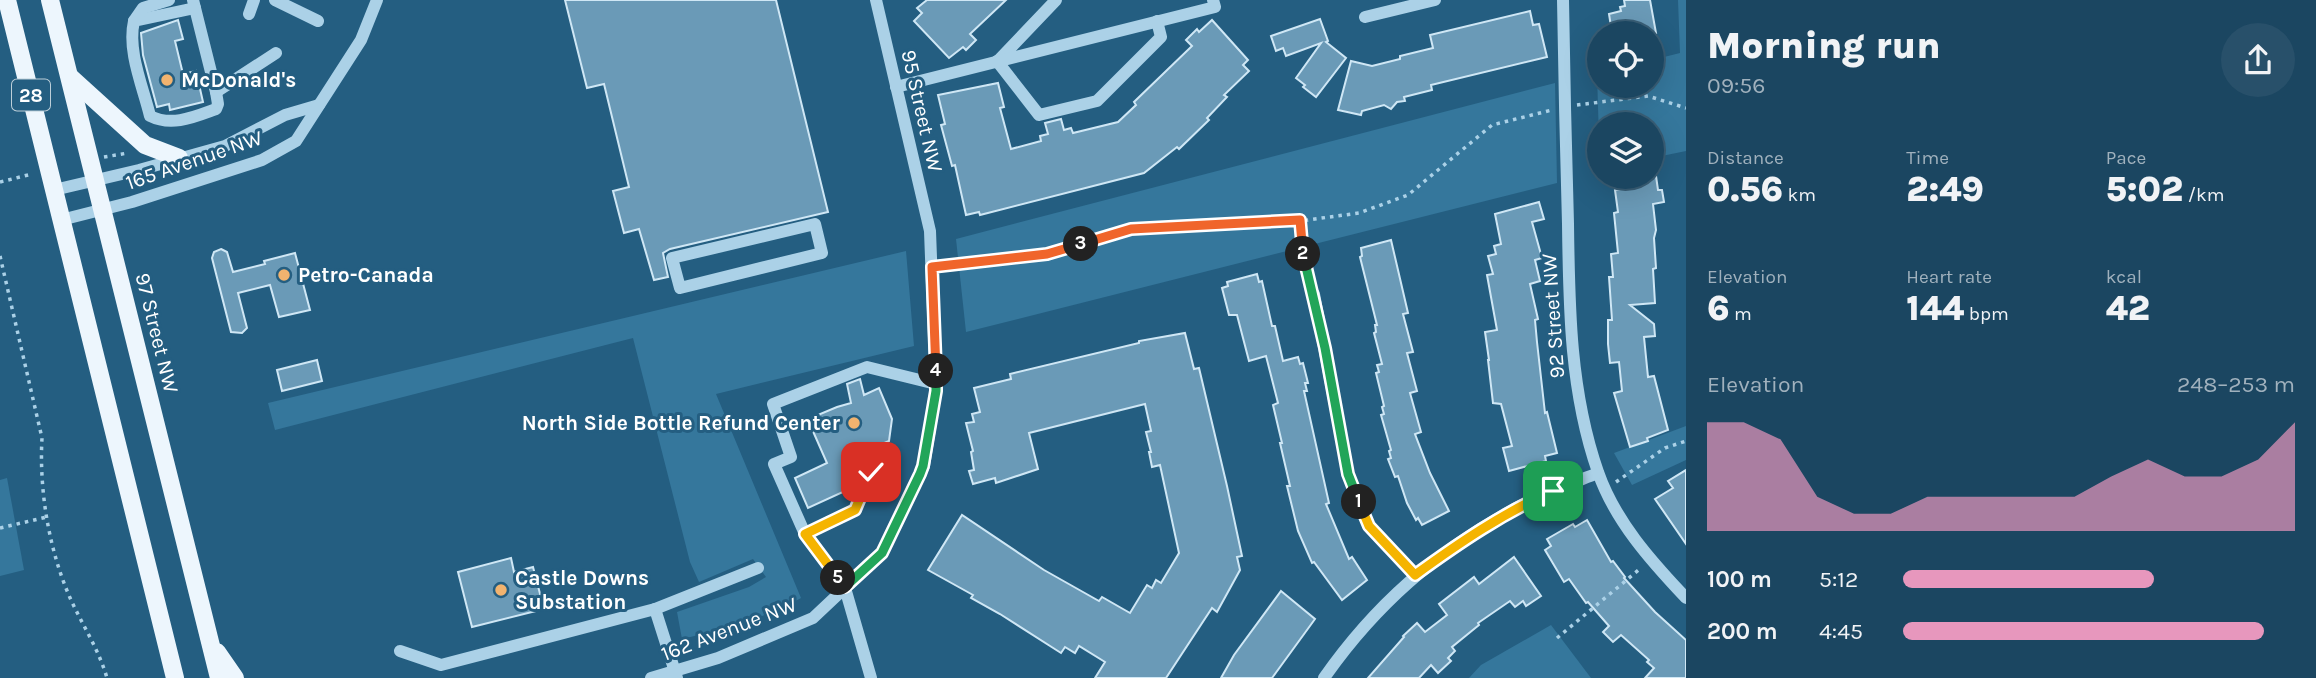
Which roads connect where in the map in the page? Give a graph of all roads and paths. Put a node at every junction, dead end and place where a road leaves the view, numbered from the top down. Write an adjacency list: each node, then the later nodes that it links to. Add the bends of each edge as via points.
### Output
1 (7, 0): 28 (main road, 28)
2 (51, 0): 20 (main road, 97 Street NW)
3 (169, 0): 15 (street, via 143,8)
4 (254, 0): 13 (street)
5 (275, 0): 16 (street)
6 (377, 0): 23 (street, 165 Avenue NW, via 361,40)
7 (876, 0): 21 (street, 95 Street NW)
8 (1056, 0): 19 (street)
9 (1213, 0): 17 (street, via 1215,7)
10 (1435, 0): 14 (street)
11 (1563, 0): 24 (street, 92 Street NW)
12 (194, 4): 15 (street); 22 (street)
13 (249, 14)
14 (1365, 17)
15 (134, 21): 22 (street, via 135,53 150,116 171,122 195,117 216,109)
16 (318, 21)
17 (1157, 22): 19 (street); 19 (street, via 1161,37 1097,101 1086,104 1039,115)
18 (276, 53): 22 (street)
19 (998, 61): 21 (street)
20 (70, 77): 26 (main road, via 145,145); 27 (main road, 97 Street NW)
21 (896, 87): 32 (street, 95 Street NW)
22 (216, 92)
23 (319, 105): 26 (street, 165 Avenue NW, via 285,115 225,146); 29 (street, 165 Avenue NW, via 296,141 262,160)
24 (1565, 106): 25 (path, via 1648,96); 31 (path, via 1492,125 1408,195 1359,213); 40 (street, 92 Street NW, via 1572,354)
25 (1686, 107)
26 (179, 158): 27 (street, 165 Avenue NW)
27 (95, 180): 28 (street, 165 Avenue NW); 29 (main road, 97 Street NW)
28 (54, 190): 30 (main road)
29 (102, 210): 30 (street, 165 Avenue NW); 52 (main road, 97 Street NW)
30 (61, 220): 56 (main road)
31 (1300, 220): 35 (path, via 1131,229 1047,254); 36 (path, via 1301,250)
32 (930, 231): 35 (street, 162 Avenue NW)
33 (0, 256): 42 (path, via 42,438)
34 (672, 258): 34 (street, via 680,288 822,253 815,224)
35 (932, 267): 37 (street, 162 Avenue NW)
36 (1314, 294): 47 (street, via 1348,474 1369,526)
37 (936, 384): 44 (street, via 867,367 773,404 791,457 774,464); 48 (street, 162 Avenue NW, via 923,466 882,553)
38 (1686, 441): 41 (path, via 1665,448)
39 (871, 472): 44 (street, via 855,510)
40 (1598, 473): 41 (street, 92 Street NW); 47 (street, via 1516,508)
41 (1606, 490): 45 (street, 92 Street NW)
42 (47, 517): 43 (path); 55 (path, via 71,600)
43 (0, 528)
44 (805, 534): 48 (street)
45 (1651, 561): 49 (street, 92 Street NW); 51 (path)
46 (758, 568): 50 (street)
47 (1415, 575): 61 (street, via 1374,616)
48 (845, 587): 54 (street, 162 Avenue NW, via 813,618); 60 (street)
49 (1686, 598)
50 (655, 610): 53 (street, via 441,665); 54 (street)
51 (1557, 638)
52 (211, 643): 57 (main road, 97 Street NW); 58 (main road)
53 (400, 651)
54 (676, 674): 59 (street, 162 Avenue NW)
55 (107, 678)
56 (175, 678)
57 (219, 678)
58 (235, 678)
59 (651, 678)
60 (871, 678)
61 (1324, 678)

